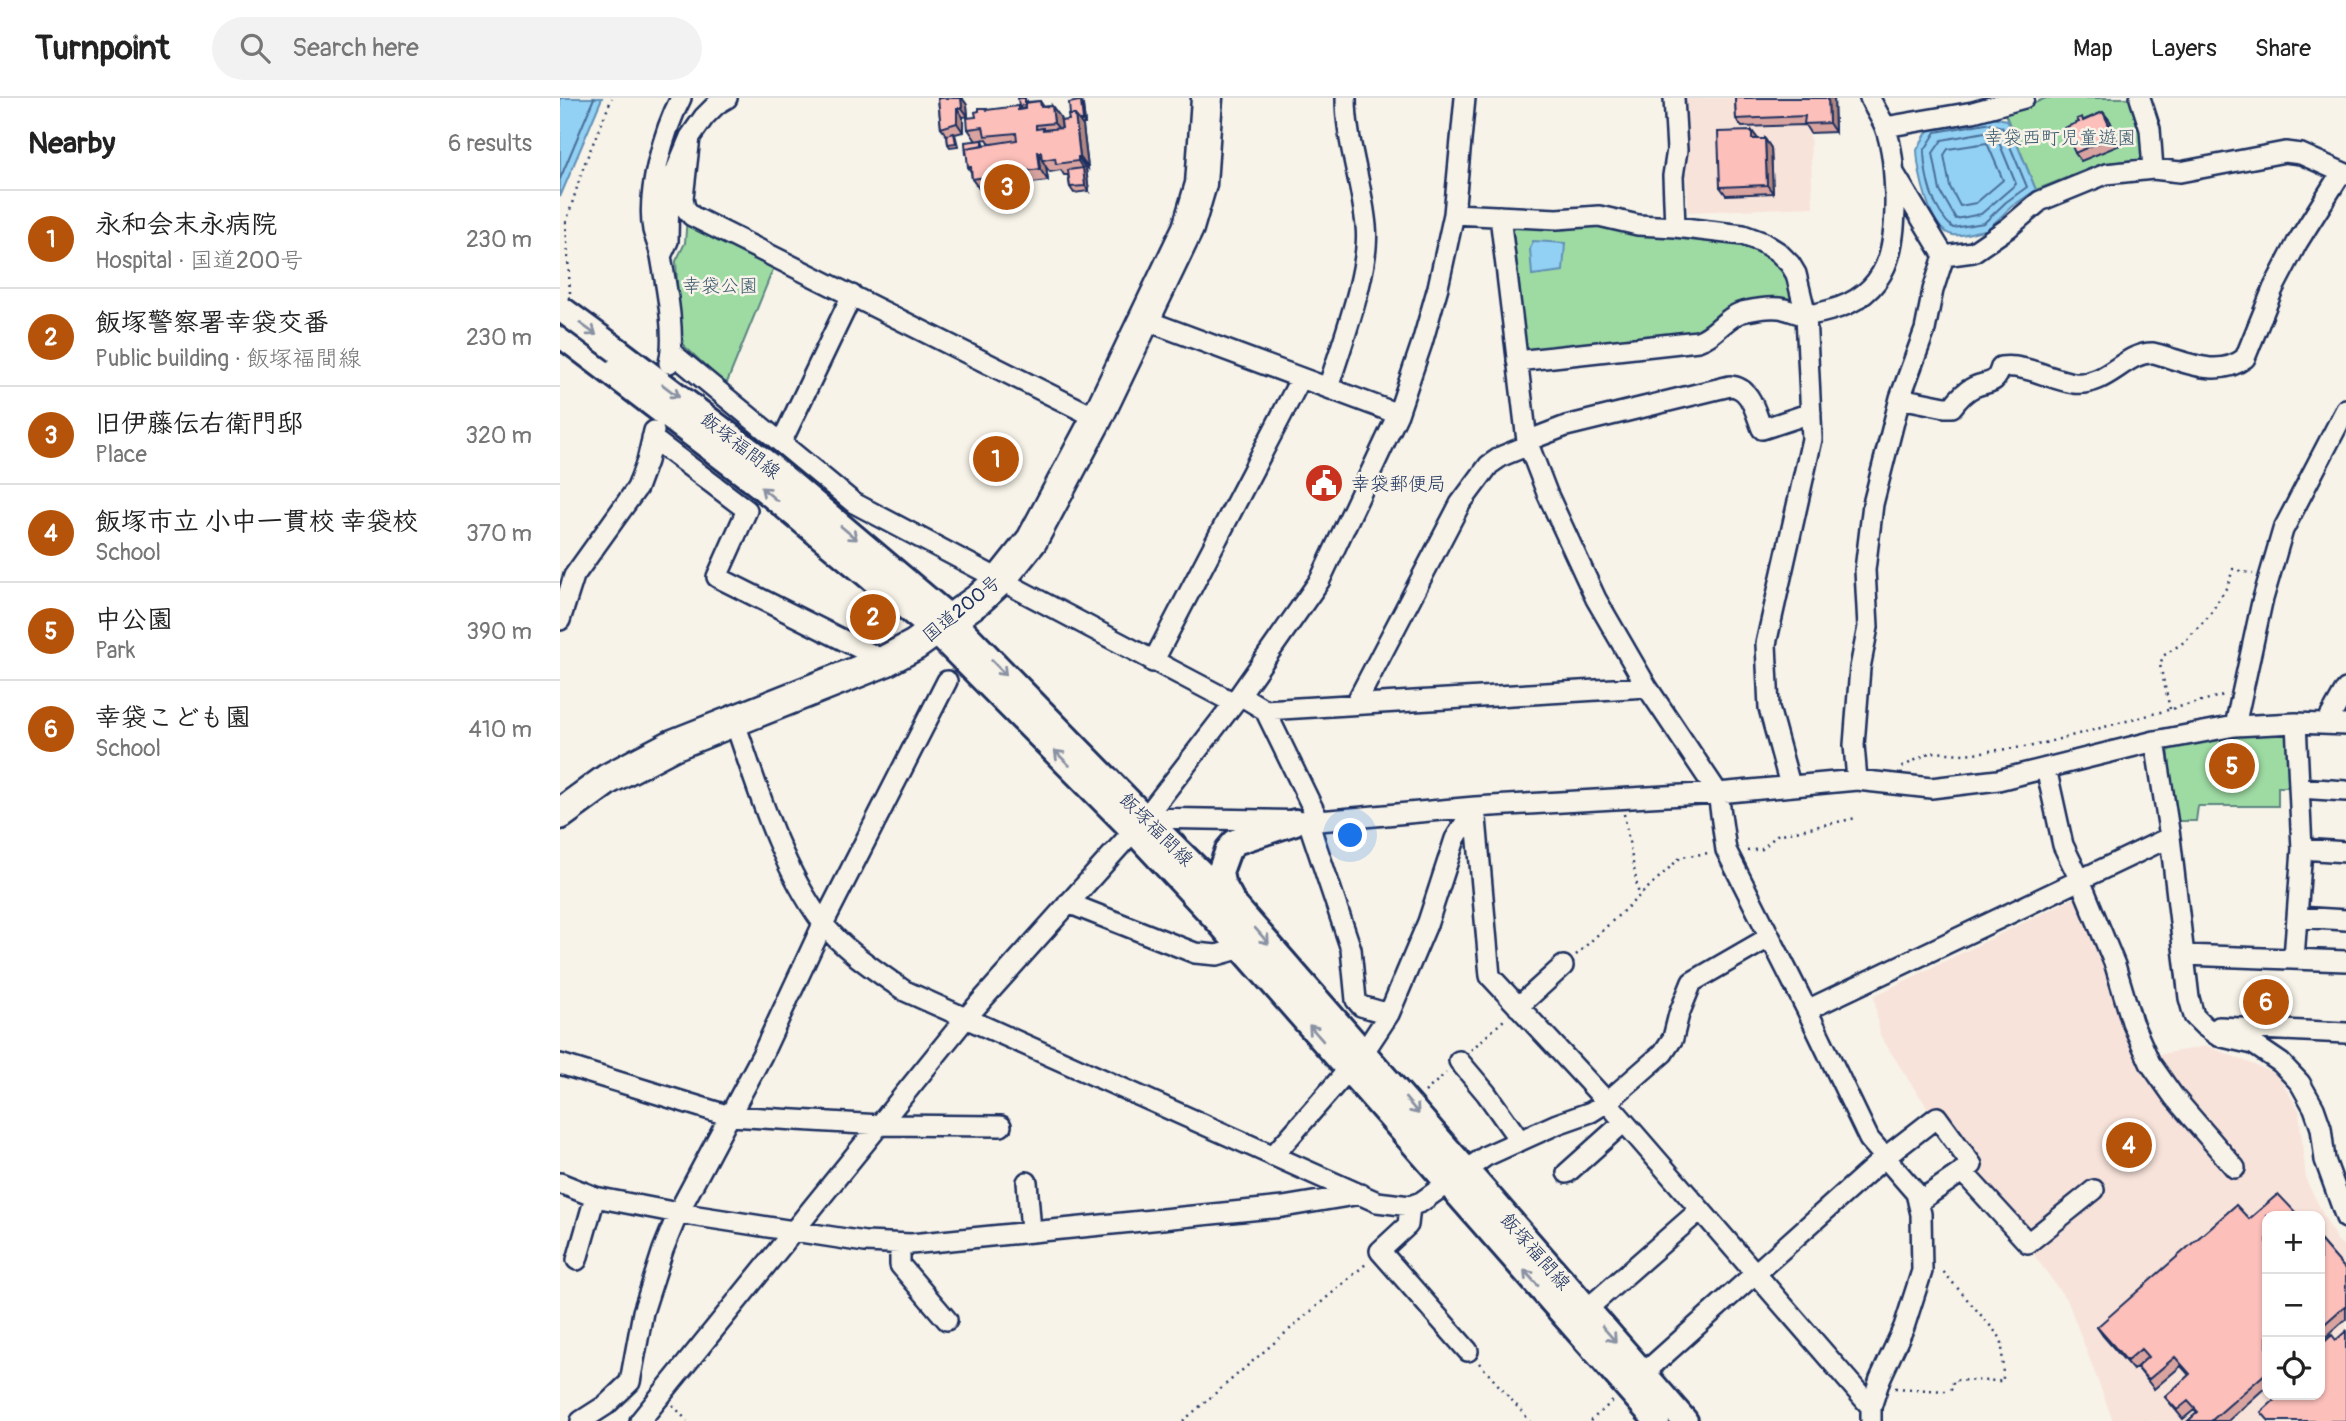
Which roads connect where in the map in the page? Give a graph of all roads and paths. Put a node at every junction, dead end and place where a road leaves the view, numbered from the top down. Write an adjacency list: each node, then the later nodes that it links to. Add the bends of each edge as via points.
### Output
1 (612, 98): 22 (path, via 566,223)
2 (681, 98): 19 (street, via 657,170 652,203 652,228)
3 (727, 98): 12 (street, via 704,117)
4 (1207, 98): 24 (highway, 国道200号, via 1201,184 1188,228)
5 (1346, 98): 29 (street, via 1346,121 1367,227 1357,291)
6 (1465, 98): 16 (street)
7 (1674, 98): 18 (street)
8 (1870, 98): 11 (street)
9 (2024, 98): 11 (street)
10 (2140, 98): 13 (street, via 2150,129)
11 (1885, 127): 14 (street)
12 (690, 137): 19 (street, via 669,187 668,241); 21 (street, via 683,198 692,216)
13 (2153, 169): 15 (street, via 2180,173 2285,152); 20 (street, via 2086,181 2040,201 1973,252)
14 (1894, 173): 20 (street); 23 (street, via 1895,223 1887,267 1854,302)
15 (2344, 173): 30 (street, via 2297,243 2245,358 2235,366 2195,366 2154,353 2084,383 2001,366 1992,383 1963,394 1952,407)
16 (1454, 214): 17 (street); 32 (street, via 1438,287)
17 (1500, 216): 18 (street, via 1599,216); 26 (street)
18 (1675, 227): 23 (street, via 1743,235 1778,252 1796,274)
19 (661, 256): 35 (street, via 670,358)
20 (1944, 256): 30 (street, via 1925,330)
21 (852, 295): 33 (street); 35 (street)
22 (565, 303): 27 (main road, 飯塚福間線, one-way to 27, bridge)
23 (1806, 315): 26 (street, via 1778,308 1745,311 1698,341); 31 (street)
24 (1145, 320): 28 (street); 33 (highway, 国道200号)
25 (560, 334): 27 (main road, 飯塚福間線)
26 (1517, 361): 36 (street)
27 (614, 362): 40 (main road, 飯塚福間線, via 770,466)
28 (1301, 378): 29 (street); 42 (street)
29 (1328, 388): 32 (street)
30 (1900, 398): 57 (street, via 1873,504 1865,570 1868,627 1854,745)
31 (1811, 413): 36 (street, via 1762,429 1745,390 1730,386 1566,426); 58 (street, via 1807,466 1766,644 1769,708)
32 (1398, 414): 47 (street, via 1320,580)
33 (1097, 418): 38 (highway, 国道200号, via 1032,540)
34 (2344, 419): 37 (street, via 2283,530)
35 (781, 443): 38 (street, via 855,503)
36 (1528, 443): 44 (street, via 1596,599); 48 (street, via 1489,465 1460,504)
37 (2269, 578): 46 (street); 49 (path, via 2234,569 2209,616 2163,656 2160,665)
38 (1001, 579): 40 (highway, 国道200号); 42 (street)
39 (560, 620): 41 (street, via 574,576 637,488 653,434 747,510 717,577)
40 (943, 625): 41 (highway, 国道200号); 67 (main road, 飯塚福間線)
41 (885, 662): 51 (highway, 国道200号)
42 (1153, 662): 47 (street)
43 (947, 681): 78 (street)
44 (1647, 687): 48 (street); 61 (street)
45 (2346, 689): 53 (street)
46 (2242, 691): 49 (path); 54 (street)
47 (1237, 699): 50 (street); 67 (street)
48 (1356, 703): 50 (street)
49 (2170, 709): 57 (path, via 2033,747 1964,754 1931,752)
50 (1265, 710): 66 (street)
51 (734, 720): 64 (highway, 国道200号, via 608,779); 78 (street, via 777,838)
52 (2296, 723): 53 (street); 54 (street); 59 (street)
53 (2336, 725)
54 (2235, 726): 55 (street)
55 (2155, 741): 56 (street); 68 (street)
56 (2046, 768): 57 (street, via 1998,780 1931,788); 72 (street, via 2063,845)
57 (1866, 781): 58 (street)
58 (1790, 785): 61 (street)
59 (2299, 788): 60 (street); 69 (street)
60 (2346, 791)
61 (1718, 793): 62 (street); 70 (street)
62 (1625, 800): 63 (street); 73 (path)
63 (1475, 807): 66 (street); 85 (street, via 1490,976); 87 (street, via 1455,839 1428,922)
64 (560, 814)
65 (1856, 818): 70 (path, via 1777,835 1762,849)
66 (1307, 821): 67 (street); 75 (main road, via 1236,842 1228,850 1220,872); 87 (street, via 1351,949 1356,1000 1361,1006)
67 (1139, 824): 74 (street); 75 (main road, 飯塚福間線); 80 (main road, 飯塚福間線)
68 (2170, 837): 72 (street); 81 (street)
69 (2302, 849): 71 (street); 76 (street)
70 (1726, 850): 73 (path, via 1681,858); 79 (street)
71 (2346, 852)
72 (2080, 880): 86 (street); 102 (street, via 2150,1063)
73 (1639, 896): 84 (path)
74 (1068, 903): 80 (street, via 1195,953 1217,955); 88 (street)
75 (1237, 908): 91 (main road, 飯塚福間線, one-way to 91)
76 (2297, 917): 77 (street); 82 (street)
77 (2346, 920)
78 (823, 924): 88 (street, via 905,991); 95 (street)
79 (1770, 937): 86 (street); 94 (street, via 1692,982 1663,1053)
80 (1242, 947): 91 (main road, 飯塚福間線, one-way to 80)
81 (2185, 955): 82 (street); 89 (street, via 2189,998 2194,1016)
82 (2294, 958): 83 (street)
83 (2346, 961)
84 (1563, 966): 85 (street)
85 (1518, 1007): 94 (street)
86 (1807, 1010): 101 (street, via 1870,1139)
87 (1389, 1014): 91 (street)
88 (966, 1018): 97 (street); 100 (street)
89 (2204, 1026): 90 (street); 115 (street, via 2218,1036 2253,1044 2300,1083 2314,1108 2325,1160)
90 (2346, 1033)
91 (1356, 1061): 100 (street); 105 (main road, 飯塚福間線)
92 (1459, 1061): 99 (street)
93 (560, 1064): 95 (street)
94 (1606, 1102): 96 (street); 99 (street)
95 (730, 1116): 97 (street); 114 (street)
96 (1624, 1122): 104 (street); 113 (street)
97 (880, 1125): 98 (street); 117 (street)
98 (1001, 1126)
99 (1520, 1141): 105 (street, via 1486,1156)
100 (1273, 1156): 109 (street)
101 (1884, 1158): 103 (street, via 1937,1117 1972,1165); 111 (street, via 1916,1193); 122 (street)
102 (2235, 1168)
103 (1962, 1171): 108 (street, via 2028,1243); 111 (street)
104 (1567, 1172)
105 (1456, 1177): 112 (street); 123 (main road, 飯塚福間線); 126 (main road, 飯塚福間線, one-way to 105)
106 (1027, 1182): 116 (street)
107 (560, 1183): 110 (street)
108 (2094, 1190)
109 (1361, 1194): 112 (street, via 1377,1202); 116 (street, via 1283,1207)
110 (595, 1197): 114 (street); 120 (street)
111 (1918, 1202): 121 (street)
112 (1410, 1206): 119 (street, via 1408,1225)
113 (1700, 1210): 122 (street); 123 (street)
114 (678, 1213): 117 (street); 127 (street, via 643,1311)
115 (2346, 1218)
116 (1031, 1231): 118 (street)
117 (793, 1233): 118 (street); 129 (street)
118 (900, 1244): 124 (street, via 900,1265)
119 (1380, 1251): 125 (street); 133 (path)
120 (577, 1261)
121 (1922, 1263): 128 (street, via 1905,1327); 128 (path, via 1935,1264 1999,1336 2003,1381 1953,1380 1953,1388 1946,1391)
122 (1756, 1273): 126 (street); 130 (street)
123 (1587, 1309): 126 (main road, 飯塚福間線, one-way to 126)
124 (947, 1320)
125 (1468, 1351): 134 (path)
126 (1636, 1380): 135 (path); 136 (main road, 飯塚福間線); 137 (main road, 飯塚福間線)
127 (630, 1382): 129 (street); 131 (street)
128 (1878, 1385): 130 (street)
129 (663, 1394): 132 (street)
130 (1871, 1414)
131 (581, 1421)
132 (640, 1421)
133 (1183, 1421)
134 (1530, 1421)
135 (1590, 1421)
136 (1657, 1421)
137 (1685, 1421)

